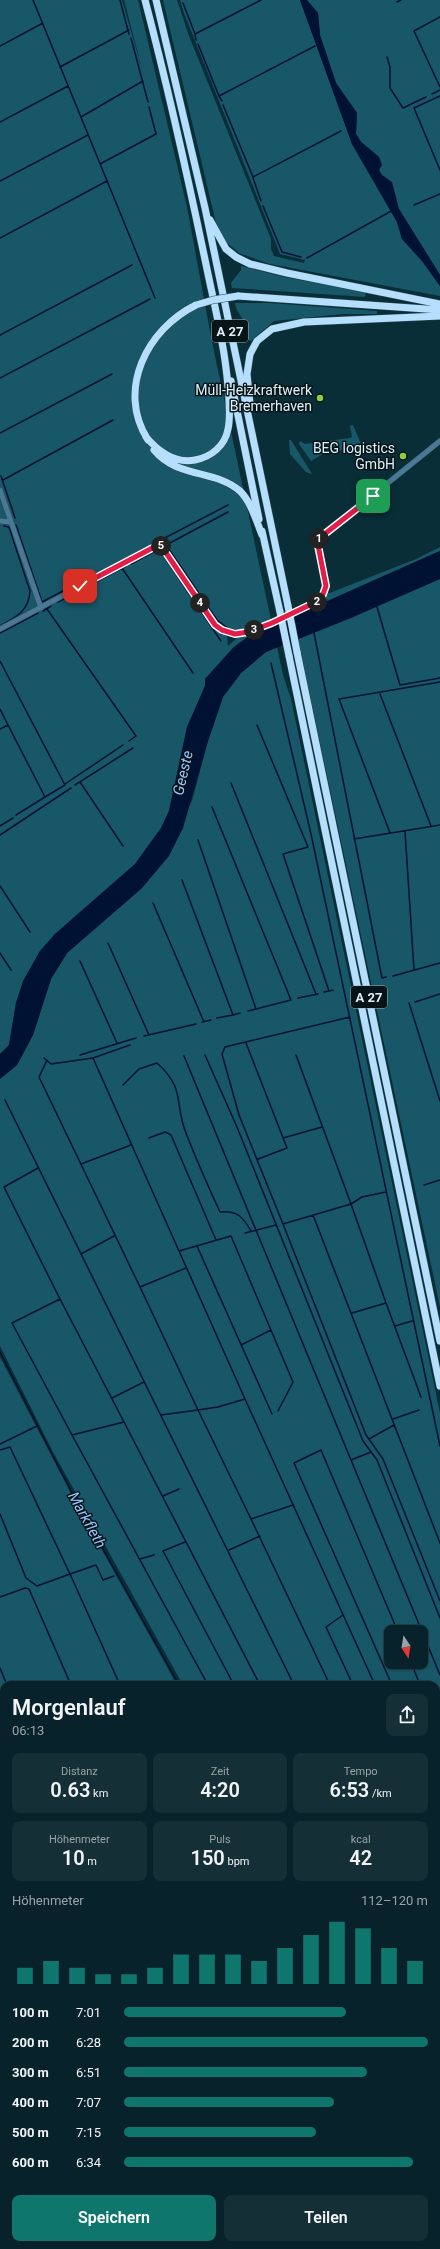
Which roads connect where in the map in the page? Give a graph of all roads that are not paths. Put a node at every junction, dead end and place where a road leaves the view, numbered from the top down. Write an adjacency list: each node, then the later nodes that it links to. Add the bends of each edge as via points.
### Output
1 (145, 0): 7 (highway, A 27, via 165,76)
2 (156, 0): 3 (highway, A 27)
3 (205, 208): 4 (highway, via 222,245 243,261 287,273); 10 (highway, A 27)
4 (440, 304)
5 (440, 310): 8 (highway, bridge, via 238,296 196,305 178,315 163,328 141,363 135,402 138,420)
6 (440, 316): 10 (highway, via 293,323 272,329 262,336 250,354 247,374)
7 (225, 353): 8 (highway, via 229,420 226,436 218,448 201,459 179,460 156,448); 14 (highway, A 27)
8 (146, 437): 14 (highway, via 159,456 171,465 193,474 220,480 240,491 249,504)
9 (440, 441): 15 (street, via 317,540 326,586 325,593 318,601 272,623 248,632 230,633 215,625 160,544)
10 (256, 454): 17 (highway, A 27, bridge)
11 (0, 490): 13 (street)
12 (0, 522): 13 (street)
13 (11, 522): 15 (street)
14 (262, 535): 18 (highway, A 27, bridge)
15 (41, 608): 16 (street)
16 (0, 629)
17 (440, 1341)
18 (440, 1386)

